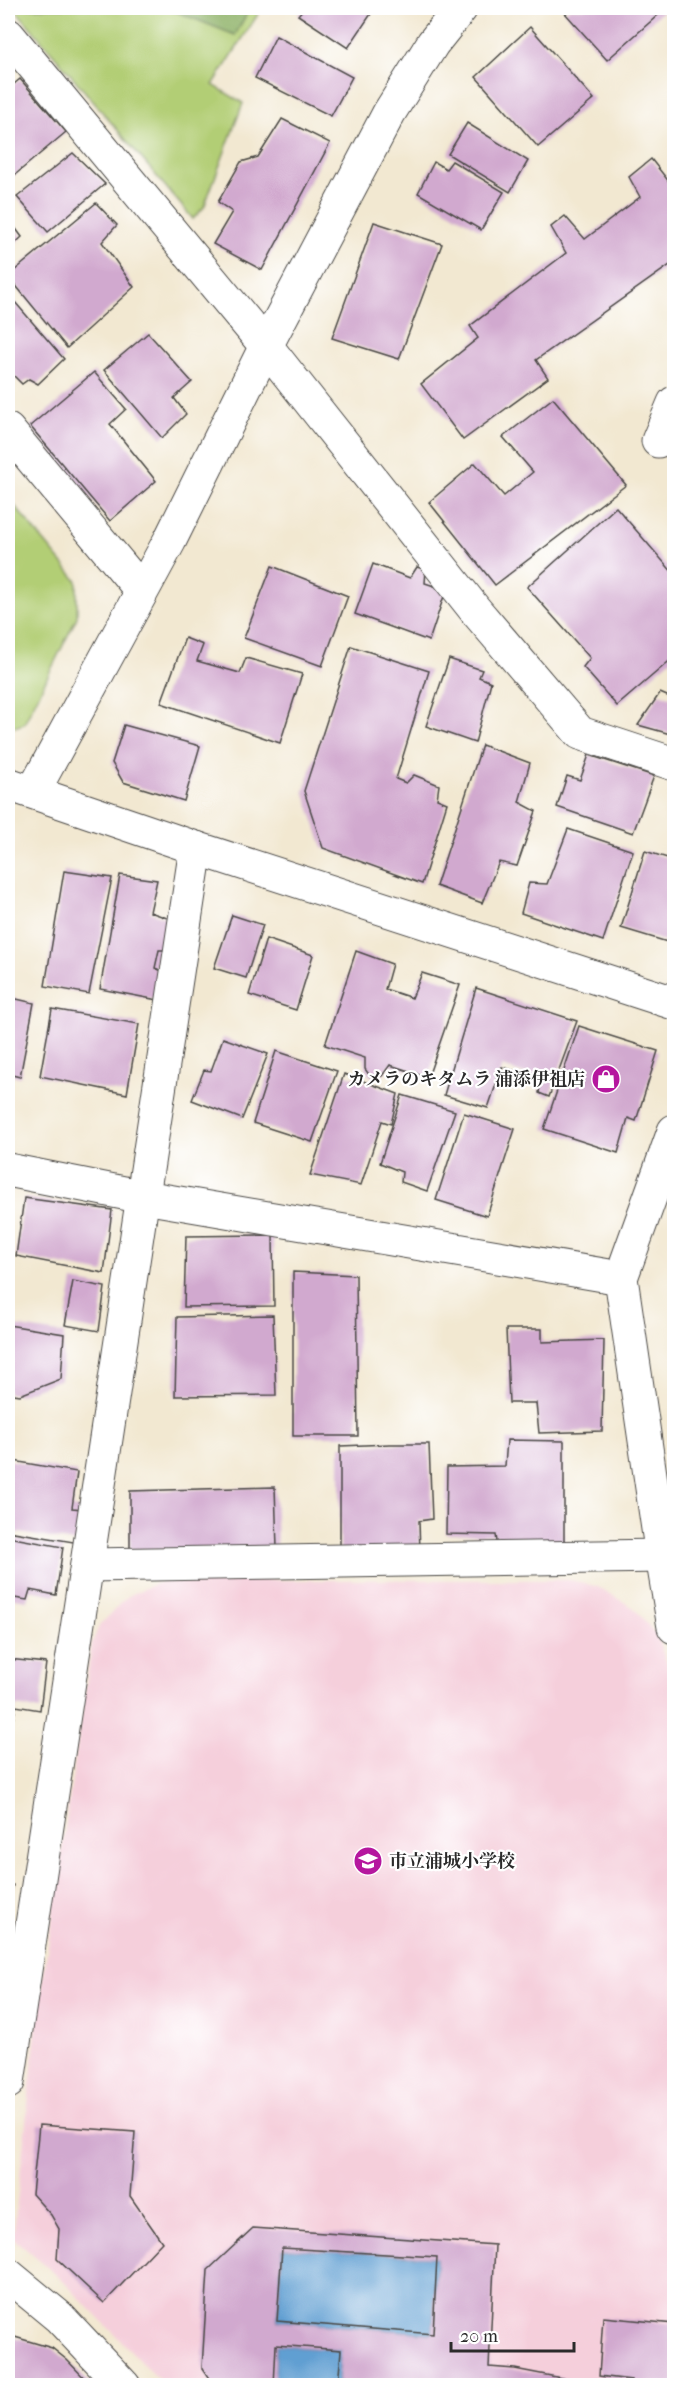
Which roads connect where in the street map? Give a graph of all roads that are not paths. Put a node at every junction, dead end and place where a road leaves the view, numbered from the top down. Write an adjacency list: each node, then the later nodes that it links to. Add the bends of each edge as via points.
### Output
1 (461, 8): 3 (street, via 433,43 389,113)
2 (8, 35): 3 (street)
3 (266, 346): 7 (street, via 170,540); 8 (street, via 476,611 580,733)
4 (675, 403): 6 (street)
5 (8, 430): 7 (street)
6 (658, 441)
7 (141, 590): 9 (street)
8 (675, 764)
9 (20, 788): 10 (street)
10 (196, 848): 11 (street); 14 (street)
11 (675, 1003)
12 (675, 1131): 15 (street)
13 (8, 1170): 14 (street)
14 (144, 1197): 15 (street); 17 (street)
15 (621, 1278): 16 (street)
16 (662, 1556): 17 (street); 18 (street)
17 (88, 1565): 19 (street)
18 (675, 1627)
19 (8, 2082)
20 (8, 2275): 21 (street, via 59,2317)
21 (124, 2385)

